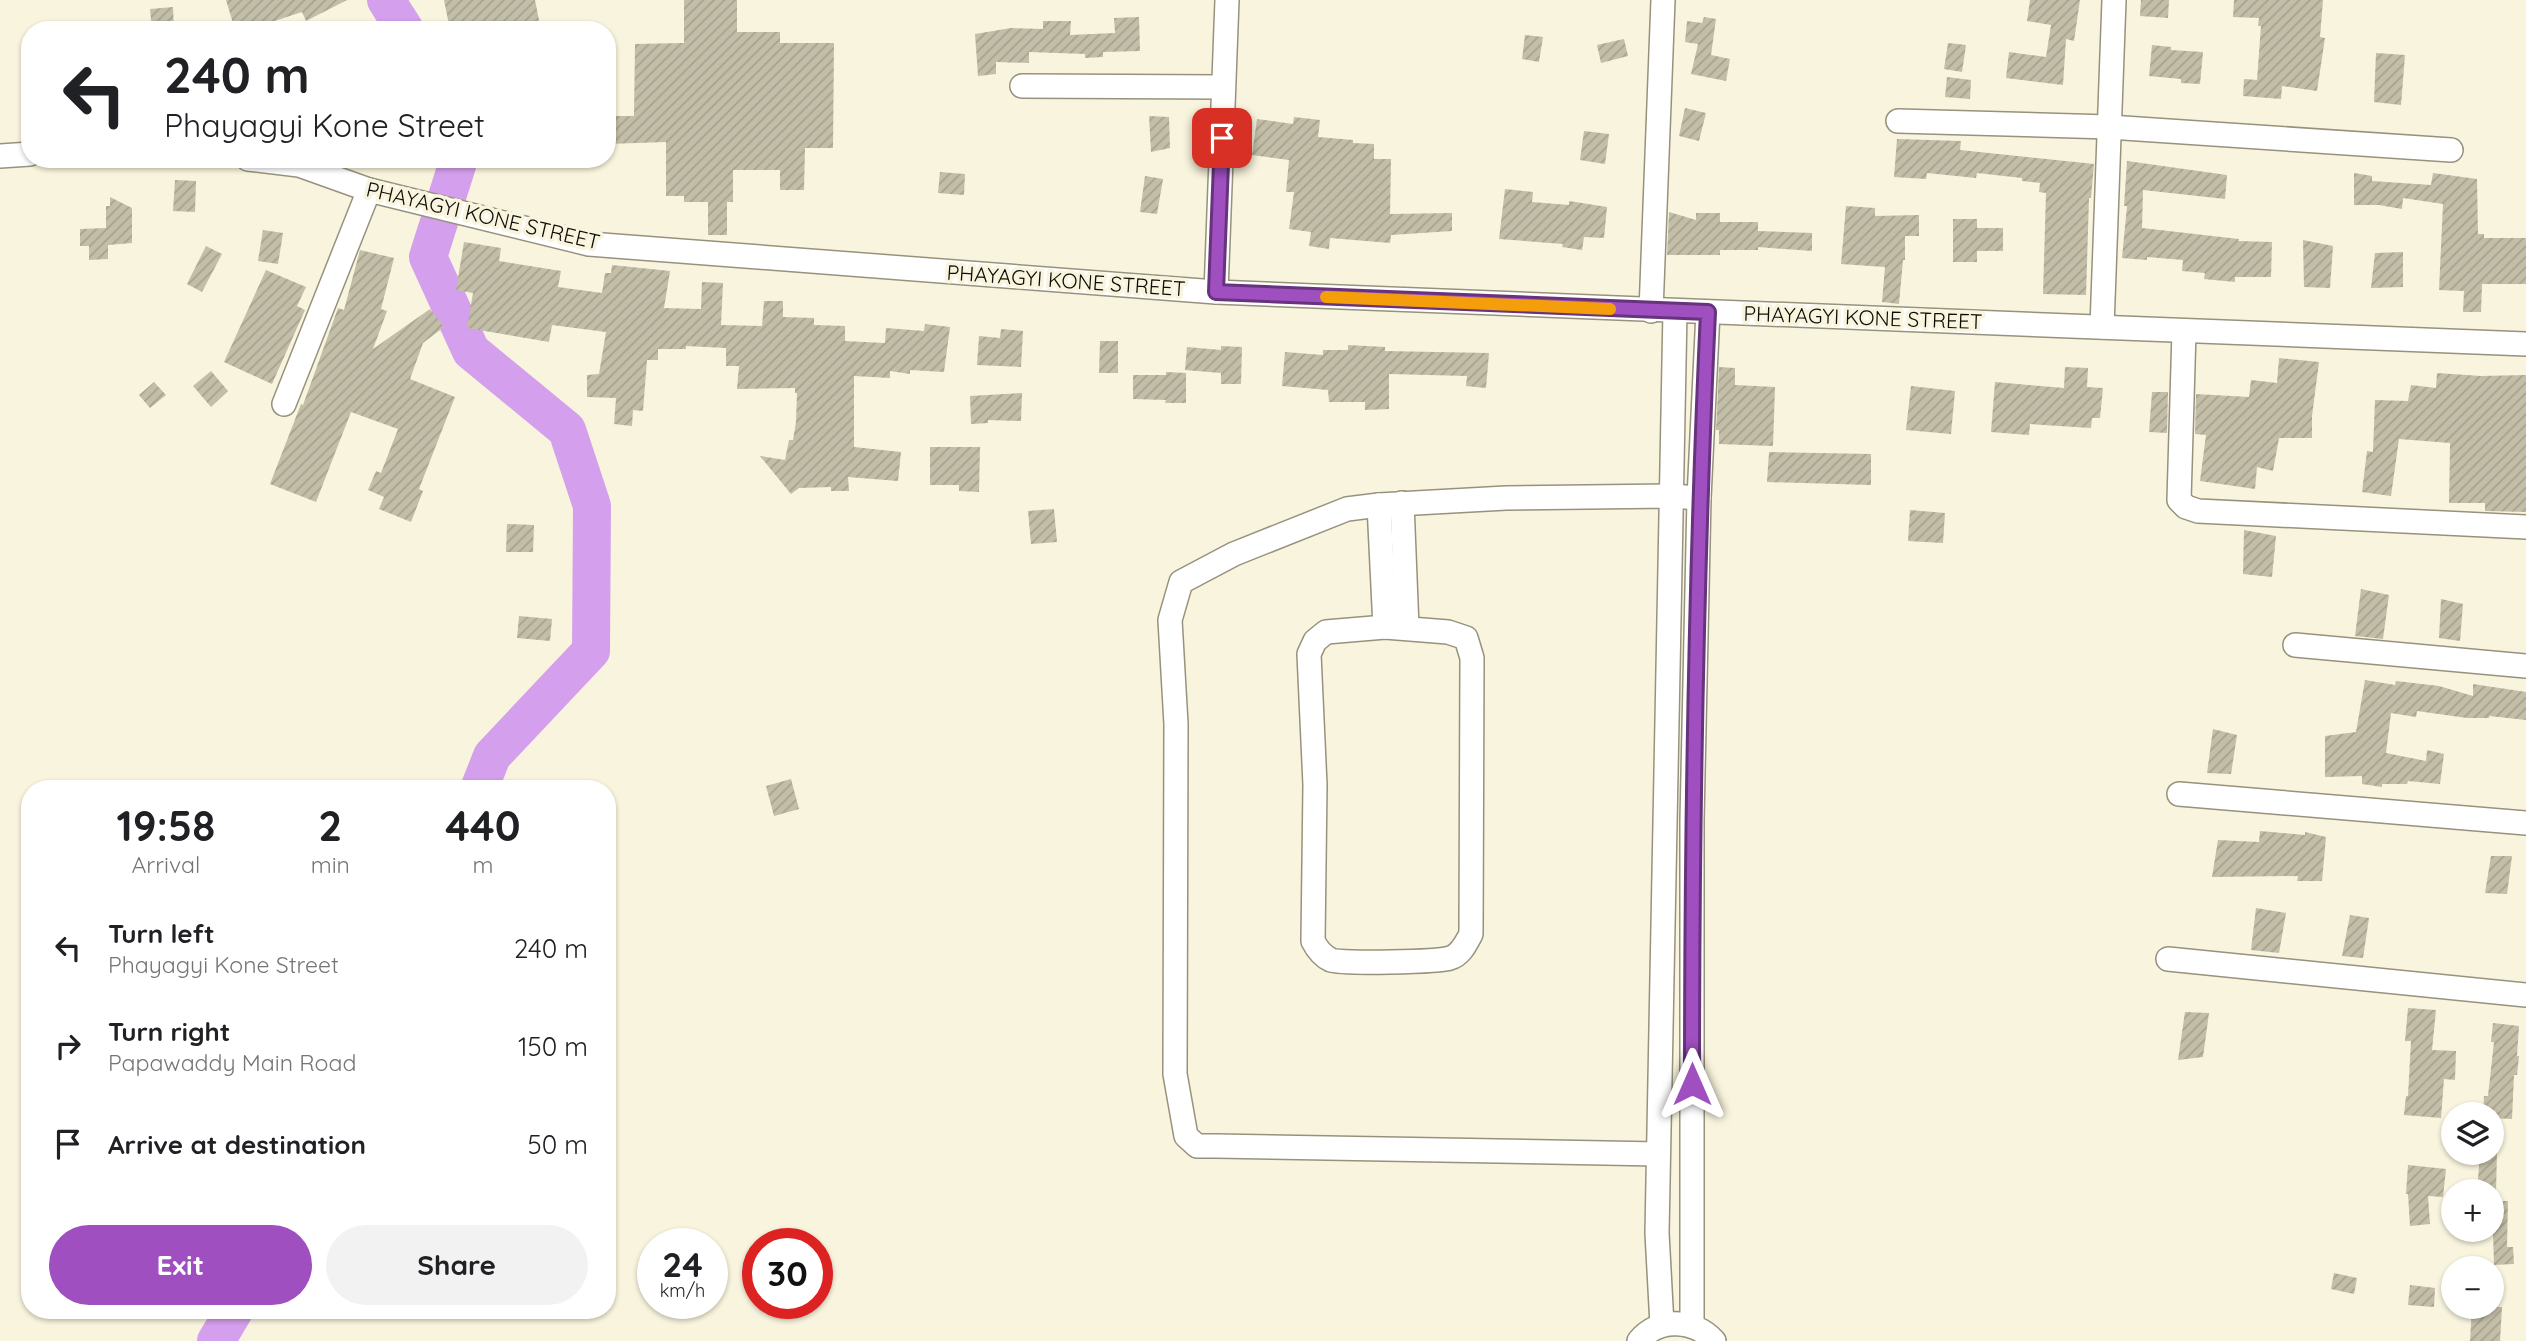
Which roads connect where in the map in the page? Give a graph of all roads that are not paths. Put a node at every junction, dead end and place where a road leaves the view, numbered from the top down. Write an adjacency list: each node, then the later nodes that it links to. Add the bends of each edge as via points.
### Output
1 (1227, 0): 5 (street)
2 (1663, 0): 14 (street)
3 (2113, 0): 7 (street)
4 (1022, 86): 5 (street)
5 (1223, 87): 13 (street)
6 (1898, 121): 7 (street)
7 (2109, 127): 8 (street); 17 (street)
8 (2451, 150)
9 (21, 155): 10 (street)
10 (0, 156)
11 (307, 168): 12 (street, PHAYAGYI KONE STREET)
12 (369, 190): 13 (street, PHAYAGYI KONE STREET, via 589,244); 20 (street)
13 (1216, 292): 14 (street, PHAYAGYI KONE STREET)
14 (1651, 311): 15 (street, PHAYAGYI KONE STREET)
15 (1675, 312): 16 (street, PHAYAGYI KONE STREET); 21 (street)
16 (1708, 312): 17 (street, PHAYAGYI KONE STREET); 22 (street)
17 (2102, 327): 18 (street, PHAYAGYI KONE STREET)
18 (2184, 331): 19 (street, PHAYAGYI KONE STREET); 24 (street, via 2179,500 2186,507)
19 (2526, 344)
20 (285, 404)
21 (1671, 496): 22 (street); 23 (street); 28 (street)
22 (1699, 498): 29 (street)
23 (1391, 504): 25 (street); 36 (street, via 1348,509 1234,554 1181,582 1170,620 1176,724 1175,1074 1186,1136 1197,1146)
24 (2526, 527)
25 (1396, 628): 25 (street, via 1326,632 1309,654 1315,785 1313,941 1332,961 1451,958 1464,948 1471,934 1472,658 1466,638)
26 (2295, 645): 27 (street)
27 (2526, 666)
28 (1667, 709): 29 (street); 34 (street)
29 (1696, 711): 35 (street)
30 (2179, 794): 31 (street)
31 (2526, 823)
32 (2168, 959): 33 (street)
33 (2526, 995)
34 (1661, 1002): 35 (street); 36 (street)
35 (1692, 1004): 38 (street)
36 (1658, 1154): 37 (street)
37 (1662, 1325): 38 (street); 39 (street)
38 (1692, 1326): 40 (street)
39 (1639, 1341)
40 (1714, 1341)

